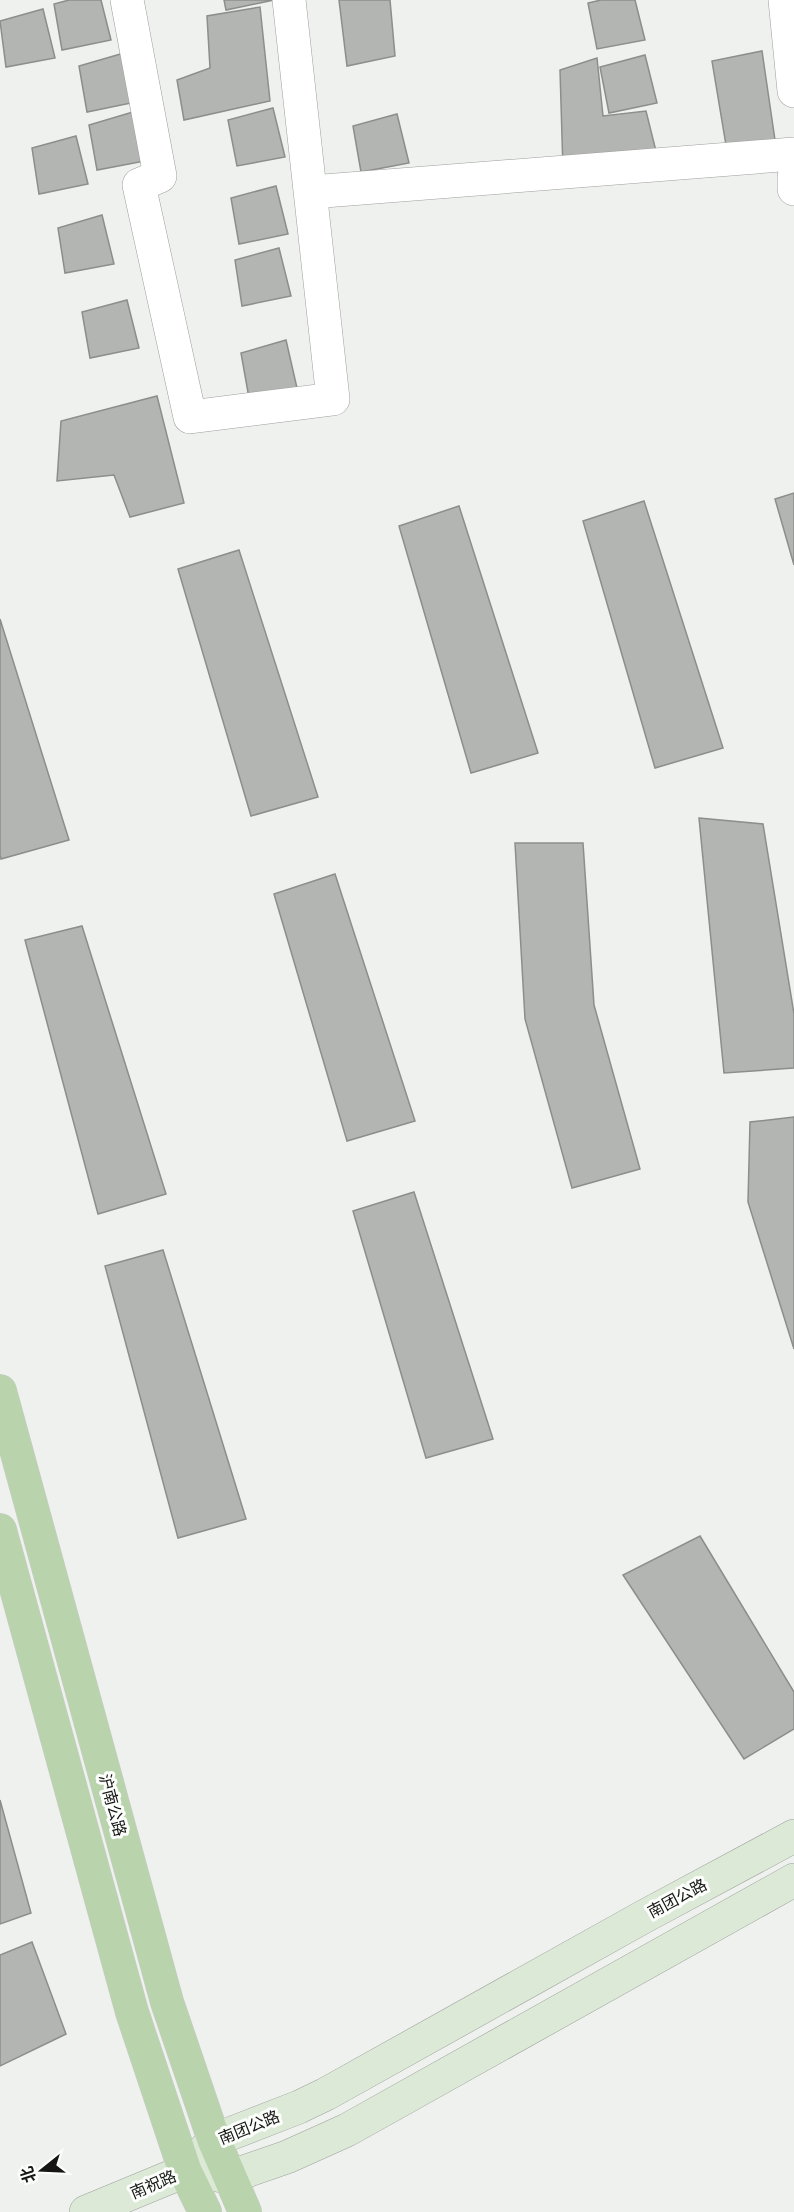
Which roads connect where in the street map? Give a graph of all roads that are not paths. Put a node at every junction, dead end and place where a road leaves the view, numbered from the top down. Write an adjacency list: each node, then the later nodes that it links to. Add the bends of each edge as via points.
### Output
1 (127, 0): 8 (street, via 160,176 139,185 190,417 333,399)
2 (289, 0): 8 (street)
3 (785, 0): 4 (street)
4 (794, 91)
5 (794, 154): 8 (street)
6 (794, 177): 7 (street)
7 (794, 189)
8 (311, 192)
9 (0, 1391): 13 (main road, 沪南公路, via 167,2002)
10 (0, 1530): 14 (main road, via 132,2012)
11 (794, 1836): 13 (main road, 南团公路, via 326,2094)
12 (794, 1880): 15 (main road, via 347,2130)
13 (214, 2140): 14 (main road, 南团公路); 15 (main road, 沪南公路)
14 (186, 2170): 15 (main road); 16 (main road, 南祝路); 17 (main road)
15 (229, 2177): 18 (main road, 沪南公路)
16 (86, 2212)
17 (205, 2212)
18 (245, 2212)

